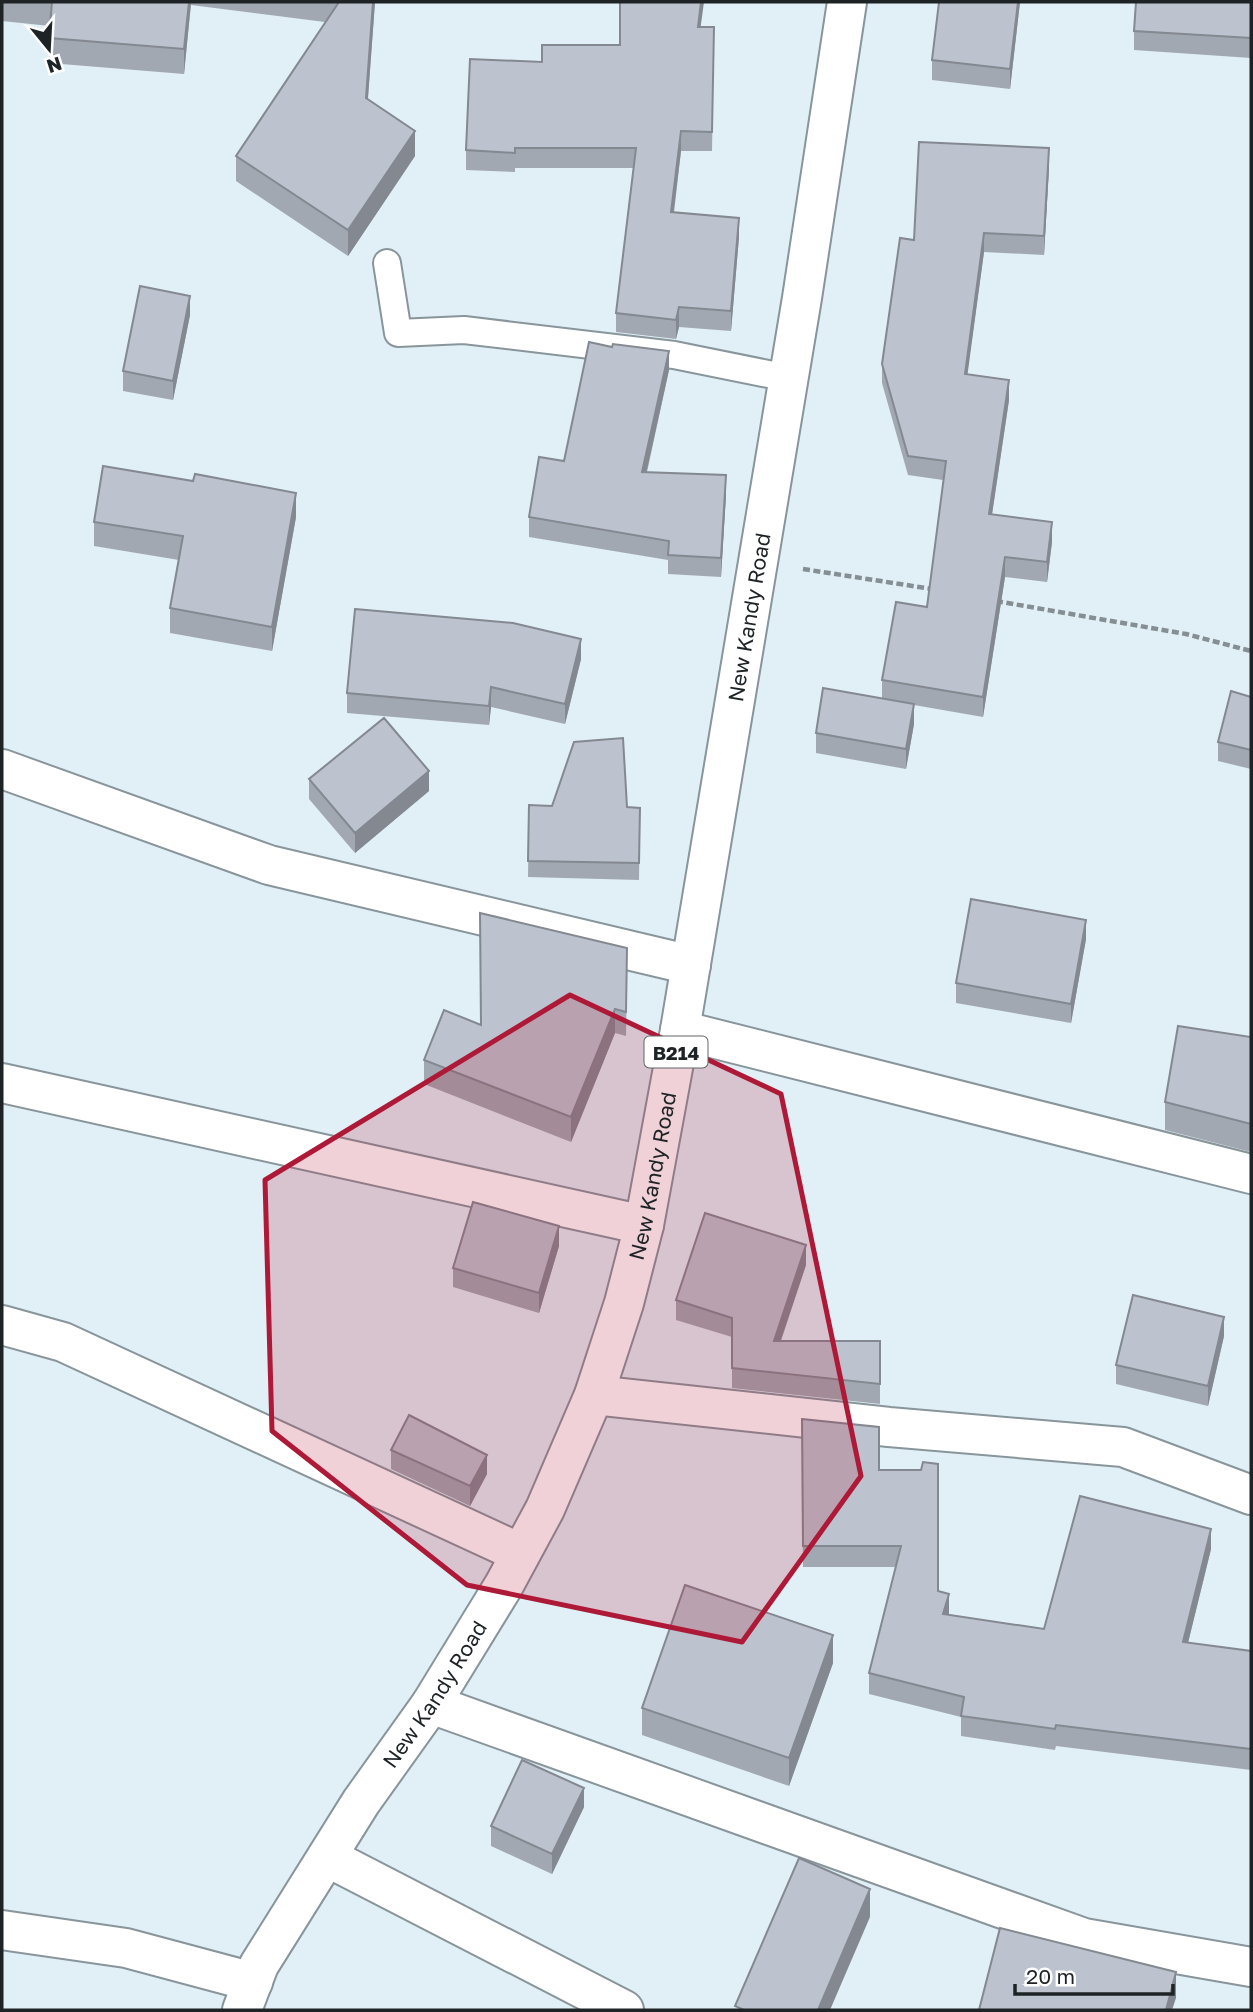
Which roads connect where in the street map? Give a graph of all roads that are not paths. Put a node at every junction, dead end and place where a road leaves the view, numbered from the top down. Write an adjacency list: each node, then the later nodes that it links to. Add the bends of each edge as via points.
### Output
1 (846, 2): 3 (street, New Kandy Road / B214)
2 (387, 263): 3 (lane, via 398,333 477,332 674,355)
3 (788, 378): 5 (street, New Kandy Road / B214)
4 (2, 769): 5 (street, via 269,865)
5 (691, 965): 6 (street, New Kandy Road / B214)
6 (680, 1030): 8 (street); 9 (street, New Kandy Road / B214)
7 (2, 1083): 9 (street)
8 (1251, 1174)
9 (644, 1226): 11 (street, New Kandy Road / B214)
10 (2, 1325): 13 (street, via 63,1342)
11 (594, 1395): 12 (street, via 1123,1447); 13 (street, New Kandy Road / B214, via 545,1509)
12 (1251, 1495)
13 (520, 1553): 14 (street, New Kandy Road / B214)
14 (430, 1704): 15 (street, New Kandy Road / B214); 17 (street, via 1084,1938)
15 (327, 1857): 18 (street, New Kandy Road / B214, via 259,1965); 19 (street)
16 (2, 1930): 18 (street, via 125,1948)
17 (1251, 1967)
18 (247, 1996)
19 (624, 2010)

